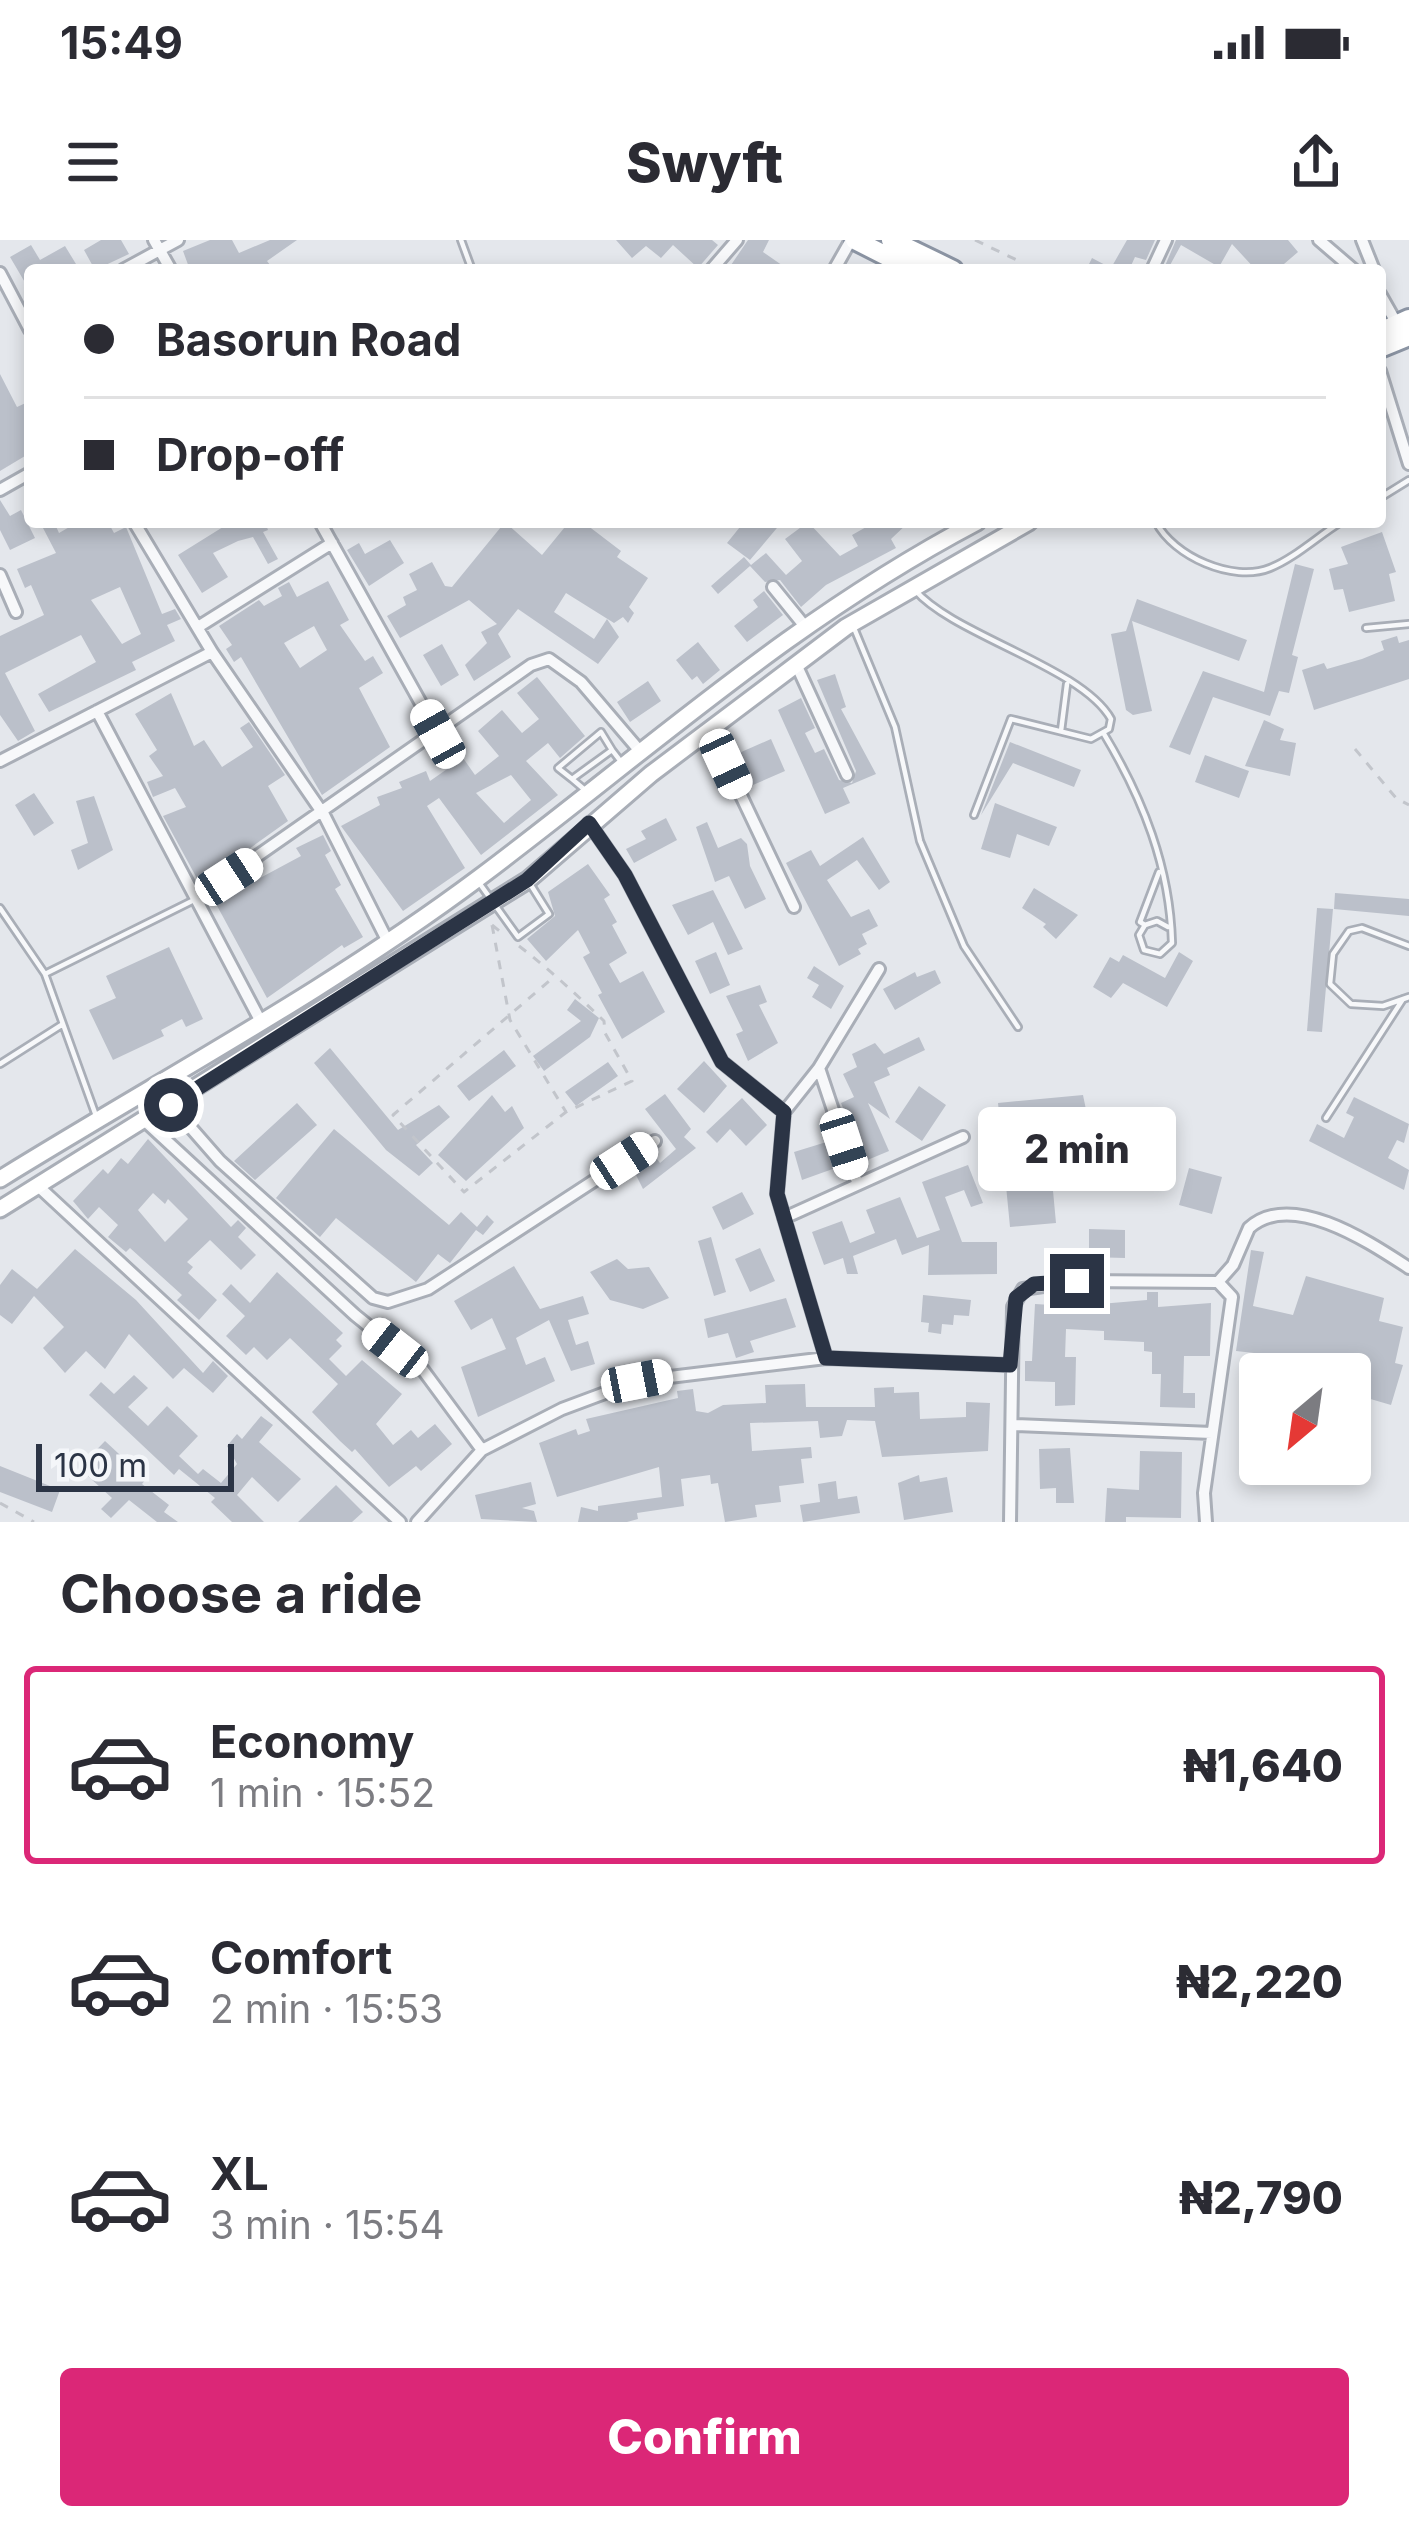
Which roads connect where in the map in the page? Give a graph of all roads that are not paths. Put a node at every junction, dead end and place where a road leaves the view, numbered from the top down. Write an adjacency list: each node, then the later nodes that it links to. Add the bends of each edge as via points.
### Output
1 (178, 240): 6 (street)
2 (737, 240): 8 (street)
3 (853, 240): 9 (highway)
4 (891, 240): 10 (highway)
5 (1319, 240): 11 (street)
6 (156, 244): 7 (street)
7 (131, 264)
8 (717, 264)
9 (902, 264)
10 (941, 264)
11 (1347, 264)
12 (0, 273): 13 (street)
13 (24, 318)
14 (1386, 386): 15 (street)
15 (1405, 433): 16 (street)
16 (1409, 464)
17 (138, 528): 31 (street)
18 (323, 528): 23 (street)
19 (965, 528): 29 (main road)
20 (1018, 528): 25 (main road)
21 (1161, 528): 22 (lane, via 1179,552 1252,573)
22 (1332, 528)
23 (332, 543): 31 (street); 41 (street)
24 (0, 575): 27 (street)
25 (911, 586): 28 (main road); 36 (lane)
26 (773, 587): 29 (street)
27 (16, 613)
28 (851, 623): 34 (main road); 68 (lane, via 895,727 920,841 964,946)
29 (803, 624): 35 (main road)
30 (1409, 624): 32 (lane)
31 (198, 627): 33 (street)
32 (1366, 628)
33 (212, 652): 38 (street); 49 (street)
34 (796, 664): 37 (main road); 46 (street)
35 (745, 667): 37 (main road); 43 (main road)
36 (1067, 684): 40 (lane); 42 (lane, via 1107,712)
37 (762, 686): 39 (main road)
38 (97, 711): 45 (street); 55 (street)
39 (709, 728): 51 (main road); 57 (street)
40 (1061, 730): 42 (lane, via 1091,739); 50 (lane, via 1010,718)
41 (438, 734): 43 (street, via 549,659 580,682); 49 (street)
42 (1104, 734): 52 (lane, via 1151,822)
43 (639, 751): 44 (main road)
44 (617, 757): 47 (lane); 47 (lane, via 601,732 558,768); 48 (main road)
45 (0, 760)
46 (847, 775)
47 (572, 779): 48 (lane)
48 (587, 791): 53 (main road)
49 (324, 814): 55 (street); 61 (street)
50 (974, 815)
51 (589, 823): 54 (main road); 72 (street, via 625,875 722,1062)
52 (1161, 867): 59 (lane); 60 (lane)
53 (478, 878): 56 (lane); 61 (main road)
54 (527, 880): 56 (main road); 56 (lane, via 549,914 524,936 512,934)
55 (197, 898): 64 (lane); 66 (street)
56 (490, 903): 71 (main road)
57 (794, 907)
58 (0, 908): 64 (lane)
59 (1144, 925): 60 (lane); 60 (lane, via 1138,940 1154,955 1169,948)
60 (1168, 927)
61 (387, 940): 66 (main road)
62 (1409, 946): 65 (lane, via 1362,928 1349,931 1330,968 1330,984 1351,1004)
63 (879, 968): 70 (street)
64 (45, 974): 67 (lane)
65 (1406, 998): 74 (lane)
66 (260, 1020): 73 (main road)
67 (63, 1024): 69 (lane); 73 (lane)
68 (1018, 1027)
69 (0, 1064)
70 (819, 1068): 72 (street); 79 (street)
71 (171, 1105): 75 (main road); 77 (street, via 315,1250 388,1302 428,1289)
72 (784, 1112): 82 (street, via 777,1194)
73 (97, 1118): 78 (main road)
74 (1326, 1118)
75 (144, 1120): 80 (main road); 89 (street, via 423,1370)
76 (963, 1137): 79 (street)
77 (655, 1141)
78 (0, 1179)
79 (857, 1182): 82 (street)
80 (38, 1186): 81 (main road); 90 (street)
81 (0, 1209)
82 (784, 1218): 85 (street)
83 (1409, 1268): 84 (street, via 1337,1224 1268,1219 1249,1228)
84 (1218, 1282): 86 (street, via 1034,1284 1016,1298); 88 (street, via 1232,1297)
85 (826, 1358): 86 (street); 89 (street, via 637,1381)
86 (1010, 1365): 87 (street)
87 (1014, 1425): 88 (street); 92 (street)
88 (1212, 1432): 93 (street)
89 (482, 1450): 91 (street)
90 (400, 1522)
91 (416, 1522)
92 (1010, 1522)
93 (1206, 1522)

